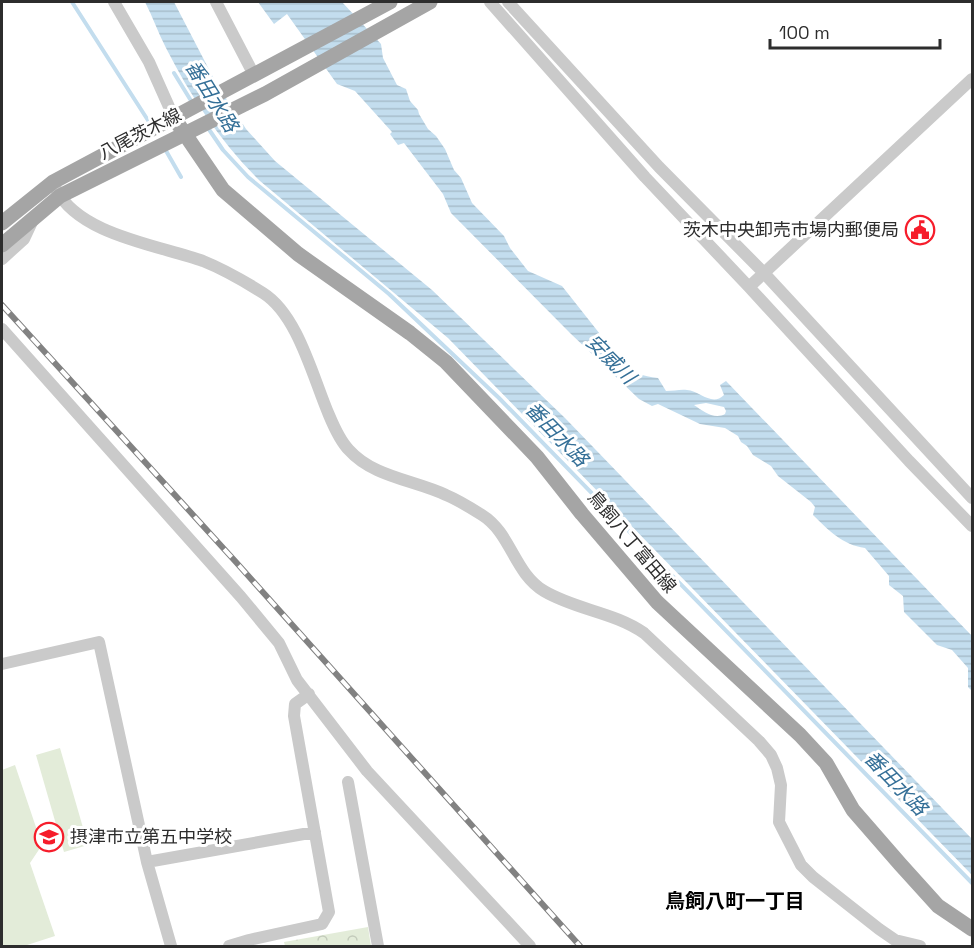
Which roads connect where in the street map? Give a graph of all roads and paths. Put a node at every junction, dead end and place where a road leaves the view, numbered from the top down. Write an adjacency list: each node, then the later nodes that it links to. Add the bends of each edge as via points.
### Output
1 (114, 2): 9 (street, via 149,62)
2 (216, 2): 7 (street)
3 (390, 2): 7 (main road, 八尾茨木線)
4 (430, 2): 10 (main road, 八尾茨木線)
5 (490, 2): 17 (street, via 645,177)
6 (508, 2): 16 (street)
7 (254, 75): 9 (main road, 八尾茨木線)
8 (972, 80): 16 (street)
9 (174, 118): 10 (main road, 鳥飼八丁富田線); 11 (main road, 八尾茨木線)
10 (185, 133): 11 (main road, 八尾茨木線); 26 (main road, 鳥飼八丁富田線, via 223,190 298,254 446,362 537,457 657,602 826,763 853,810 938,906)
11 (56, 189): 12 (main road, 八尾茨木線); 13 (main road, 八尾茨木線); 31 (street, via 79,215 126,239 203,261 266,294 285,313 333,426 361,463 447,495 484,516 497,528 517,563 543,591 628,622 645,633 771,755 781,785 779,822 801,865 895,940)
12 (35, 216): 14 (main road, 八尾茨木線); 15 (street, via 24,239)
13 (2, 224)
14 (2, 244)
15 (2, 259)
16 (764, 273): 17 (street); 19 (street)
17 (749, 286): 20 (street)
18 (2, 329): 22 (street, via 241,597 279,643 297,680)
19 (972, 498)
20 (972, 526)
21 (2, 664): 25 (street, via 99,642)
22 (309, 694): 24 (street, via 295,704 294,716); 30 (street, via 367,771)
23 (348, 782): 29 (street)
24 (315, 832): 25 (street); 28 (street, via 329,912 322,924)
25 (147, 862): 27 (street)
26 (972, 929)
27 (171, 946)
28 (229, 946)
29 (378, 946)
30 (530, 946)
31 (920, 946)

